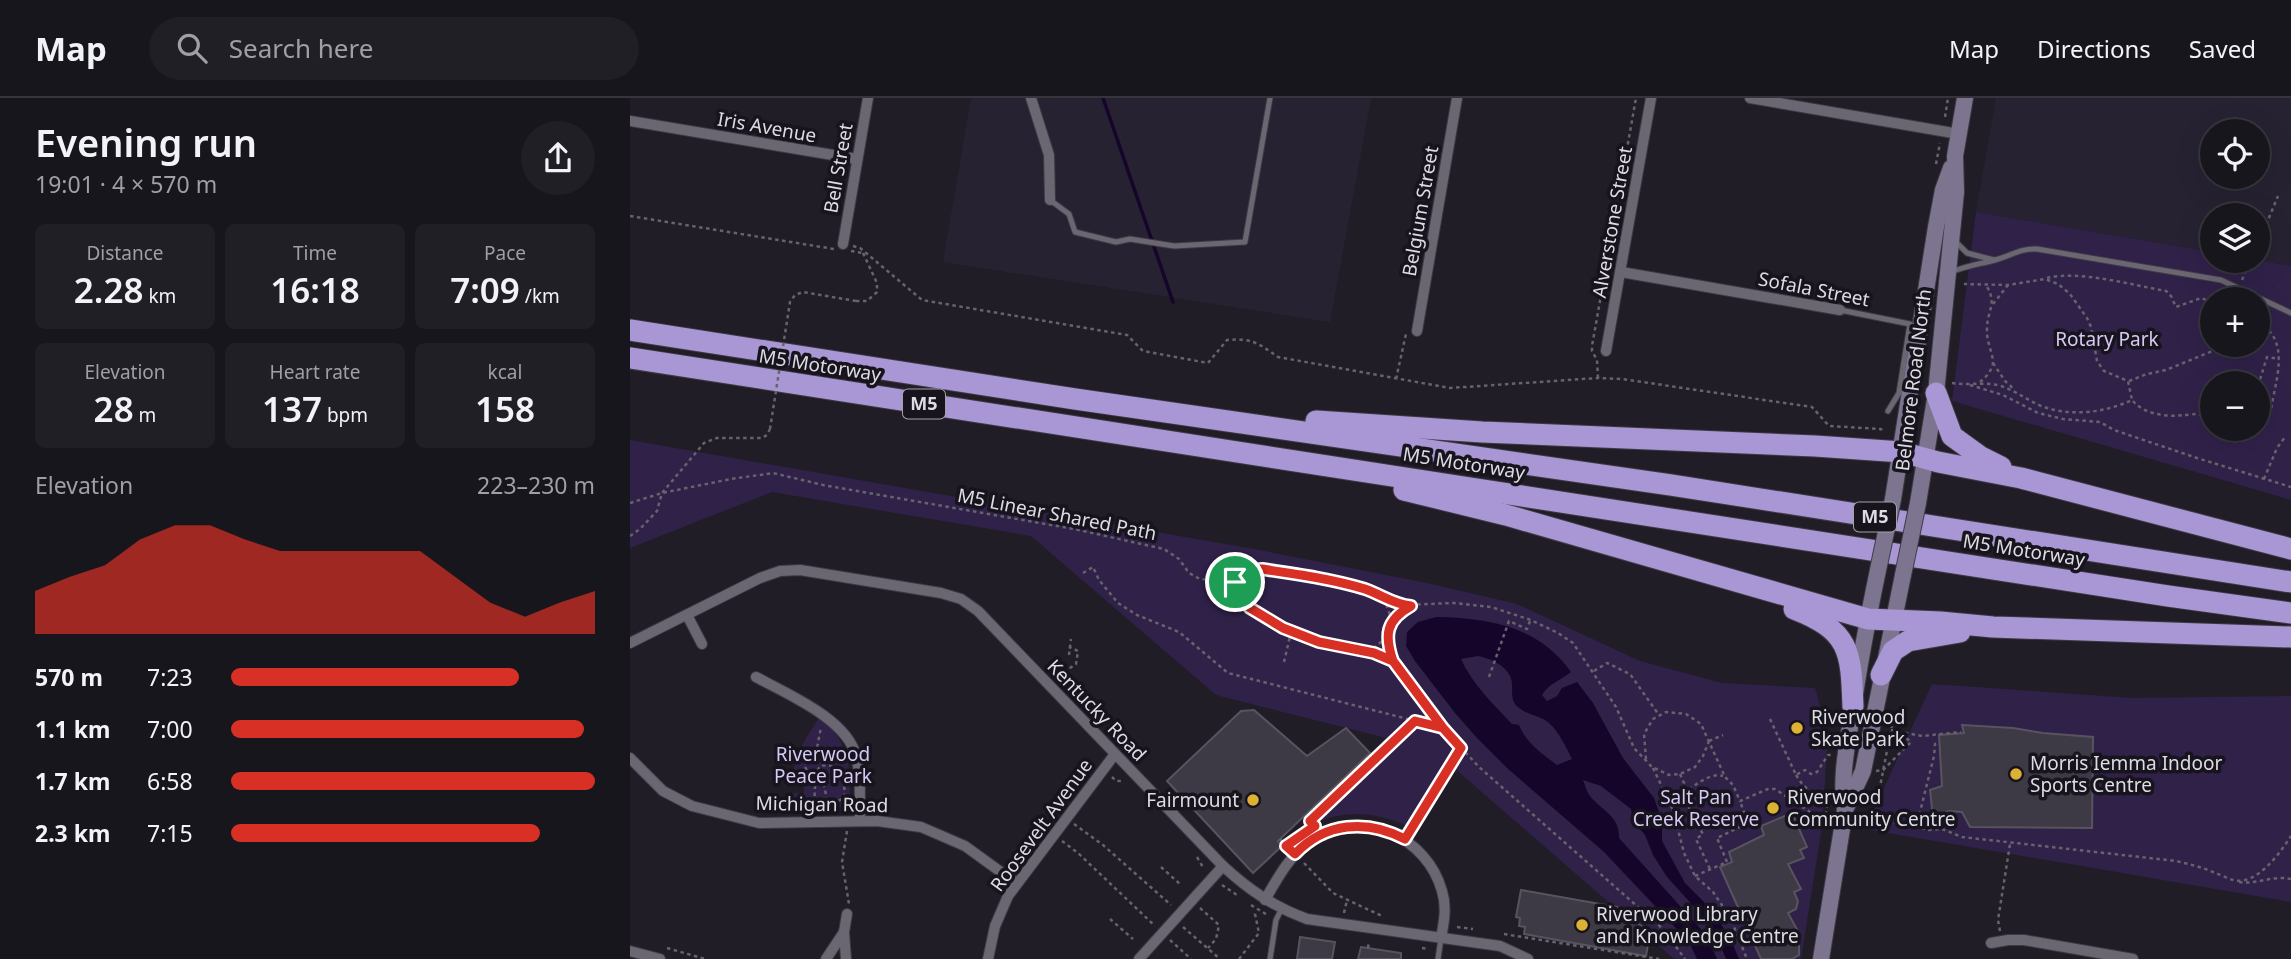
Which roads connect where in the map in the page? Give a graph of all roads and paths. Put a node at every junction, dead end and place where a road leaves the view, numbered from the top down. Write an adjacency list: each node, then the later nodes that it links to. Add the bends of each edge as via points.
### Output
1 (868, 98): 14 (street, Bell Street)
2 (1031, 98): 16 (street, via 1049,155)
3 (1270, 98): 16 (lane, via 1244,242 1174,247 1130,239 1116,242 1075,232 1069,214)
4 (1458, 98): 37 (street, Belgium Street)
5 (1636, 98): 45 (path, via 1592,346)
6 (1651, 98): 23 (street, Alverstone Street)
7 (1750, 98): 12 (street)
8 (1948, 98): 10 (path)
9 (1965, 98): 12 (main road, Belmore Road North)
10 (1945, 117)
11 (630, 121): 14 (street, Iris Avenue)
12 (1959, 134): 13 (main road, Belmore Road North)
13 (1955, 156): 19 (main road, Belmore Road North); 60 (main road, Belmore Road North, via 1936,227)
14 (857, 159): 20 (street, Bell Street)
15 (2278, 196): 17 (path)
16 (1050, 200)
17 (2270, 215)
18 (630, 216): 20 (path)
19 (1951, 236): 22 (lane, via 1967,253); 25 (main road, Belmore Road North)
20 (843, 248): 21 (path)
21 (863, 253): 46 (path, via 860,248 922,300 1127,335 1143,351 1208,363 1227,340 1244,339 1278,357); 65 (path, bridge, via 877,283 877,292 867,301 803,292 790,302 767,435 704,443)
22 (1994, 260): 25 (lane); 30 (lane, via 2038,249 2206,276)
23 (1621, 272): 34 (street, Sofala Street); 39 (street, Alverstone Street)
24 (2245, 273): 30 (path)
25 (1947, 274): 50 (main road, Belmore Road North)
26 (2045, 279): 29 (path); 31 (path, via 2074,275 2166,291 2176,307); 47 (path, via 2070,294 2087,318 2097,361 2104,371)
27 (1964, 284): 28 (path)
28 (1986, 285): 29 (path); 33 (path)
29 (2008, 285): 33 (path)
30 (2239, 287)
31 (2200, 298)
32 (2270, 302): 35 (lane)
33 (1993, 305): 43 (path, via 1986,330)
34 (1840, 310): 55 (lane, Sofala Street, via 1910,324 1899,393)
35 (2291, 313)
36 (630, 330): 53 (highway, M5 Motorway / M5)
37 (1418, 331): 46 (path, via 1407,331)
38 (2270, 331): 42 (path)
39 (1606, 351)
40 (2200, 356): 47 (path)
41 (630, 358): 59 (highway, M5 Motorway / M5)
42 (2279, 359): 44 (path, via 2267,358); 54 (path)
43 (1993, 363): 48 (path); 51 (path)
44 (2263, 371)
45 (1598, 378): 46 (path, via 1450,388); 57 (path, via 1812,407 1829,426 1881,429)
46 (1396, 379)
47 (2128, 381): 52 (path)
48 (1980, 382): 49 (path); 51 (path)
49 (1967, 384): 50 (path); 63 (path, via 2038,412 2100,422)
50 (1942, 388): 61 (main road, Belmore Road North); 62 (highway, via 1952,436)
51 (2018, 393): 52 (path, via 2041,406 2068,412 2102,411)
52 (2132, 400): 56 (path, via 2145,411 2158,414)
53 (1150, 409): 60 (highway, via 1446,430); 72 (highway, M5 Motorway / M5)
54 (2271, 409)
55 (1888, 411)
56 (2200, 415)
57 (1884, 433)
58 (2285, 437): 63 (path)
59 (1218, 449): 70 (highway, via 1506,515); 75 (highway, M5 Motorway / M5)
60 (1902, 452): 61 (highway); 77 (main road, Belmore Road North, bridge)
61 (1926, 459): 62 (highway); 79 (main road, Belmore Road North, bridge)
62 (2021, 478): 68 (highway)
63 (2264, 480): 64 (path)
64 (2291, 487)
65 (662, 493): 66 (path, M5 Linear Shared Path); 67 (path, via 657,511); 71 (path, M5 Linear Shared Path, via 773,473 1164,549 1200,579)
66 (630, 503)
67 (630, 536)
68 (2291, 549)
69 (1083, 573): 102 (path, via 1093,567 1118,603 1178,632 1228,673)
70 (1707, 575): 77 (highway); 98 (highway, via 1800,611 1840,638 1850,659)
71 (1235, 582): 73 (path, M5 Linear Shared Path, via 1262,569 1336,582); 82 (path, via 1250,608)
72 (2291, 582)
73 (1384, 598): 74 (path, M5 Linear Shared Path); 80 (path)
74 (1411, 606): 78 (path, M5 Linear Shared Path, via 1454,603 1491,607); 80 (path)
75 (2291, 613)
76 (687, 615): 86 (street, Kentucky Road); 87 (street); 110 (street, Kentucky Road, via 769,574 791,570 961,599 978,611)
77 (1867, 619): 79 (highway); 98 (main road, Belmore Road North)
78 (1531, 620): 93 (path, M5 Linear Shared Path, via 1573,643); 97 (path, via 1527,628 1508,621)
79 (1893, 620): 81 (highway); 94 (main road, Belmore Road North)
80 (1391, 623): 83 (path)
81 (1993, 627): 84 (highway); 94 (highway, via 1908,640 1893,651)
82 (1292, 632): 89 (path); 92 (path)
83 (1387, 636): 89 (path); 91 (path)
84 (2291, 636)
85 (1071, 639): 88 (path)
86 (630, 643)
87 (702, 644)
88 (1069, 647): 90 (path); 95 (path, via 1078,651 1076,664)
89 (1365, 651): 91 (path)
90 (1069, 655)
91 (1393, 661): 103 (path)
92 (1284, 662)
93 (1594, 671): 99 (path, via 1607,663 1630,674); 113 (path, M5 Linear Shared Path, via 1634,748)
94 (1881, 675): 125 (main road, Belmore Road North, via 1863,771)
95 (1058, 676)
96 (756, 677): 100 (street)
97 (1489, 677)
98 (1853, 708): 125 (main road, Belmore Road North, via 1842,790)
99 (1658, 715): 107 (path, via 1686,714 1701,724); 113 (path, via 1644,734)
100 (824, 716): 120 (path, via 817,748 804,765); 128 (street, via 852,743 856,755)
101 (1770, 719): 117 (path)
102 (1415, 721): 103 (path); 130 (path, via 1310,821 1315,826)
103 (1443, 728): 109 (path)
104 (1898, 731): 105 (path, via 1922,736); 115 (path, via 1891,727); 115 (path, via 1911,742)
105 (1961, 732)
106 (1724, 735): 107 (path)
107 (1709, 741): 116 (path, via 1695,767); 118 (path)
108 (1939, 743): 129 (path, via 1935,744)
109 (1461, 748): 134 (path); 185 (path, via 1664,929)
110 (1115, 754): 126 (street, Roosevelt Avenue); 137 (street, Kentucky Road)
111 (1836, 755): 117 (path, via 1828,755 1817,772 1805,770)
112 (630, 758): 128 (street, Michigan Road, via 663,791 715,812 759,823)
113 (1646, 758): 114 (path, M5 Linear Shared Path)
114 (1652, 767): 116 (path, via 1669,775); 140 (path, M5 Linear Shared Path, via 1673,810)
115 (1882, 770): 123 (path)
116 (1680, 774): 121 (path)
117 (1796, 775): 122 (path, via 1809,791 1829,798 1825,817 1774,789)
118 (1725, 777): 121 (path, via 1712,776); 122 (path)
119 (817, 779): 119 (path, via 827,799 836,802 844,798 842,775 836,767 820,766); 120 (path)
120 (813, 783): 124 (path)
121 (1683, 793): 139 (path, via 1703,834 1696,839)
122 (1740, 801): 139 (path, via 1748,823 1717,838 1727,862)
123 (1875, 803)
124 (814, 810)
125 (1845, 810): 187 (main road, Belmore Road North)
126 (1066, 817): 131 (street, Roosevelt Avenue); 151 (path)
127 (1872, 817): 129 (path, via 1871,822)
128 (855, 822): 143 (street, Michigan Road, via 904,823 937,832); 150 (path, via 842,863 849,904)
129 (1916, 828): 135 (path)
130 (1311, 830)
131 (1053, 835): 143 (street, Roosevelt Avenue); 159 (path)
132 (2291, 836): 142 (path, via 2263,869)
133 (1280, 839): 136 (path)
134 (1405, 839): 136 (street, via 1377,828 1351,825 1323,833); 162 (street, via 1425,857 1442,889)
135 (2010, 843): 142 (path, via 2176,861); 165 (path)
136 (1295, 854): 145 (path, via 1333,893); 147 (street)
137 (1223, 866): 147 (street, Kentucky Road); 151 (street)
138 (1160, 867): 144 (path)
139 (1710, 869): 140 (path)
140 (1695, 876): 186 (path, via 1730,917)
141 (2291, 878): 142 (path, via 2272,877 2248,884)
142 (2236, 881)
143 (1016, 883): 176 (street, Roosevelt Avenue, via 995,926)
144 (1181, 885)
145 (1347, 900): 148 (path); 153 (path)
146 (1367, 900): 148 (path)
147 (1261, 905): 149 (street, Kentucky Road); 180 (path, via 1255,914 1259,933)
148 (1364, 908): 154 (path)
149 (1281, 910): 162 (street, Kentucky Road, via 1307,919); 181 (lane)
150 (846, 914): 158 (street)
151 (1180, 914): 159 (street)
152 (1209, 916): 167 (path, via 1219,925)
153 (1343, 916)
154 (1384, 917)
155 (1110, 919): 163 (path)
156 (1457, 927): 157 (path)
157 (1484, 931)
158 (844, 932): 174 (street); 175 (street)
159 (1163, 933): 177 (street)
160 (1498, 933): 170 (path)
161 (1191, 934): 167 (path)
162 (1441, 938): 182 (lane); 183 (street, Kentucky Road, via 1500,946)
163 (1133, 939)
164 (1369, 942): 168 (path)
165 (1997, 942): 188 (street, via 2024,940)
166 (1179, 948): 178 (path)
167 (1208, 948): 179 (path)
168 (1368, 948)
169 (630, 951): 173 (street)
170 (1621, 953): 171 (path); 172 (path)
171 (1620, 958)
172 (1651, 958): 184 (path)
173 (660, 959)
174 (827, 959)
175 (846, 959)
176 (988, 959)
177 (1139, 959)
178 (1191, 959)
179 (1220, 959)
180 (1239, 959)
181 (1270, 959)
182 (1438, 959)
183 (1528, 959)
184 (1659, 959)
185 (1685, 959)
186 (1747, 959)
187 (1821, 959)
188 (2133, 959)

